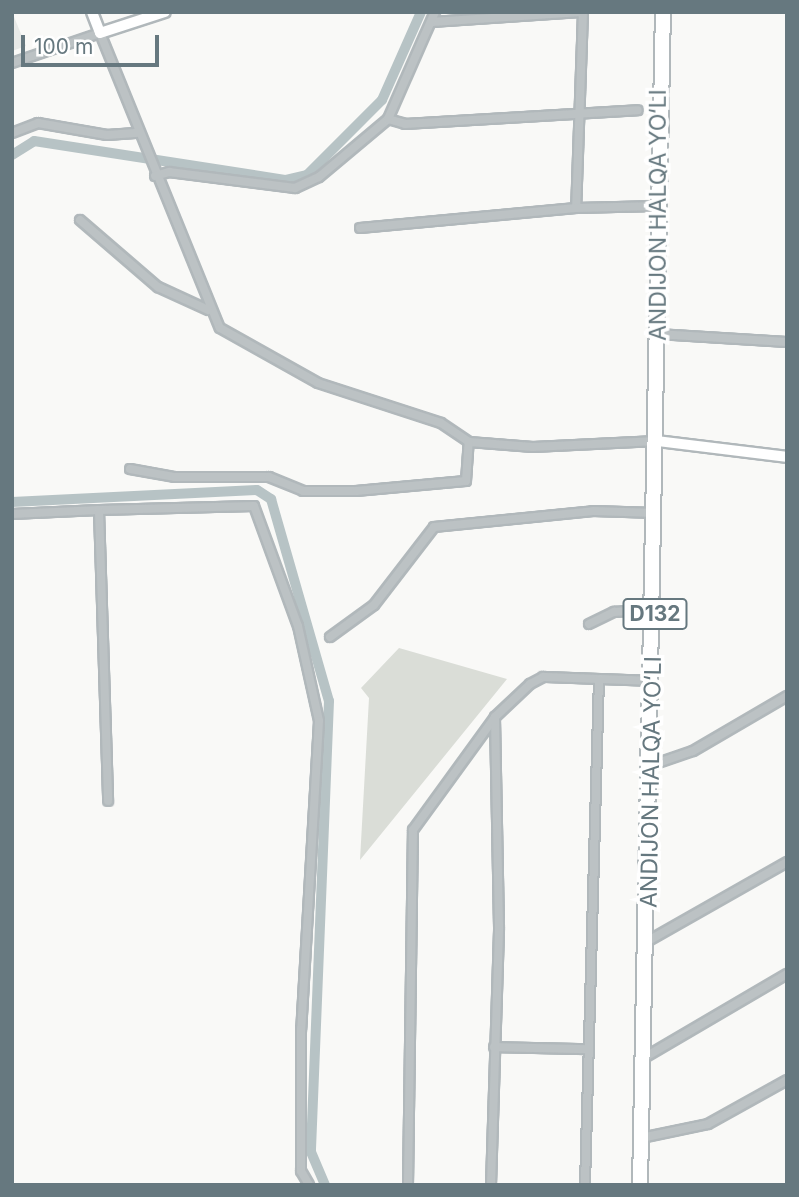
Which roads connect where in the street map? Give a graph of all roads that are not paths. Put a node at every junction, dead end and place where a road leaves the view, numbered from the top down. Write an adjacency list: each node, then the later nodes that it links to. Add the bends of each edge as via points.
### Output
1 (92, 12): 8 (street)
2 (165, 12): 8 (street)
3 (435, 12): 7 (street)
4 (582, 12): 7 (street); 12 (street)
5 (653, 12): 9 (highway, ANDIJON HALQA YO‘LI / D132)
6 (663, 12): 9 (highway, ANDIJON HALQA YO‘LI / D132)
7 (432, 22): 13 (street)
8 (100, 33): 10 (street); 15 (street)
9 (658, 42): 17 (highway, ANDIJON HALQA YO‘LI / D132)
10 (12, 63)
11 (638, 110): 12 (street)
12 (580, 111): 13 (street, via 405,124); 18 (street)
13 (388, 119): 16 (street, via 295,188)
14 (12, 133): 15 (street, via 38,123)
15 (141, 137): 16 (street)
16 (154, 172): 21 (street)
17 (657, 206): 18 (street); 22 (highway, ANDIJON HALQA YO‘LI / D132)
18 (576, 208): 20 (street)
19 (80, 220): 21 (street, via 158,287)
20 (360, 228)
21 (208, 310): 25 (street, via 219,328 318,383 441,423)
22 (657, 334): 23 (street); 24 (highway, ANDIJON HALQA YO‘LI / D132)
23 (787, 342)
24 (657, 441): 25 (street, via 533,447); 26 (street); 29 (highway, ANDIJON HALQA YO‘LI / D132)
25 (469, 442): 27 (street, via 467,481 356,491 303,491 269,477 175,477)
26 (787, 457)
27 (130, 469)
28 (99, 510): 30 (street); 39 (street); 48 (street, via 254,506 298,626 319,721 301,1029 301,1171)
29 (656, 513): 31 (highway, ANDIJON HALQA YO‘LI / D132); 33 (street, via 593,511 435,527 374,605)
30 (12, 514)
31 (655, 609): 32 (street, via 614,612); 35 (highway, ANDIJON HALQA YO‘LI / D132)
32 (589, 624)
33 (330, 637)
34 (599, 678): 35 (street); 37 (street, via 543,677); 44 (street)
35 (653, 681): 38 (highway, ANDIJON HALQA YO‘LI / D132)
36 (787, 696): 38 (street, via 694,751)
37 (495, 717): 43 (street); 49 (street, via 413,830)
38 (652, 765): 41 (highway, ANDIJON HALQA YO‘LI / D132)
39 (108, 801)
40 (787, 862): 41 (street)
41 (648, 941): 45 (highway, ANDIJON HALQA YO‘LI / D132)
42 (787, 974): 45 (street)
43 (494, 1047): 44 (street); 50 (street)
44 (586, 1049): 51 (street)
45 (642, 1059): 47 (highway, ANDIJON HALQA YO‘LI / D132)
46 (787, 1080): 47 (street, via 708,1124)
47 (641, 1138): 52 (highway, ANDIJON HALQA YO‘LI / D132)
48 (309, 1185)
49 (408, 1185)
50 (491, 1185)
51 (585, 1185)
52 (640, 1185)

